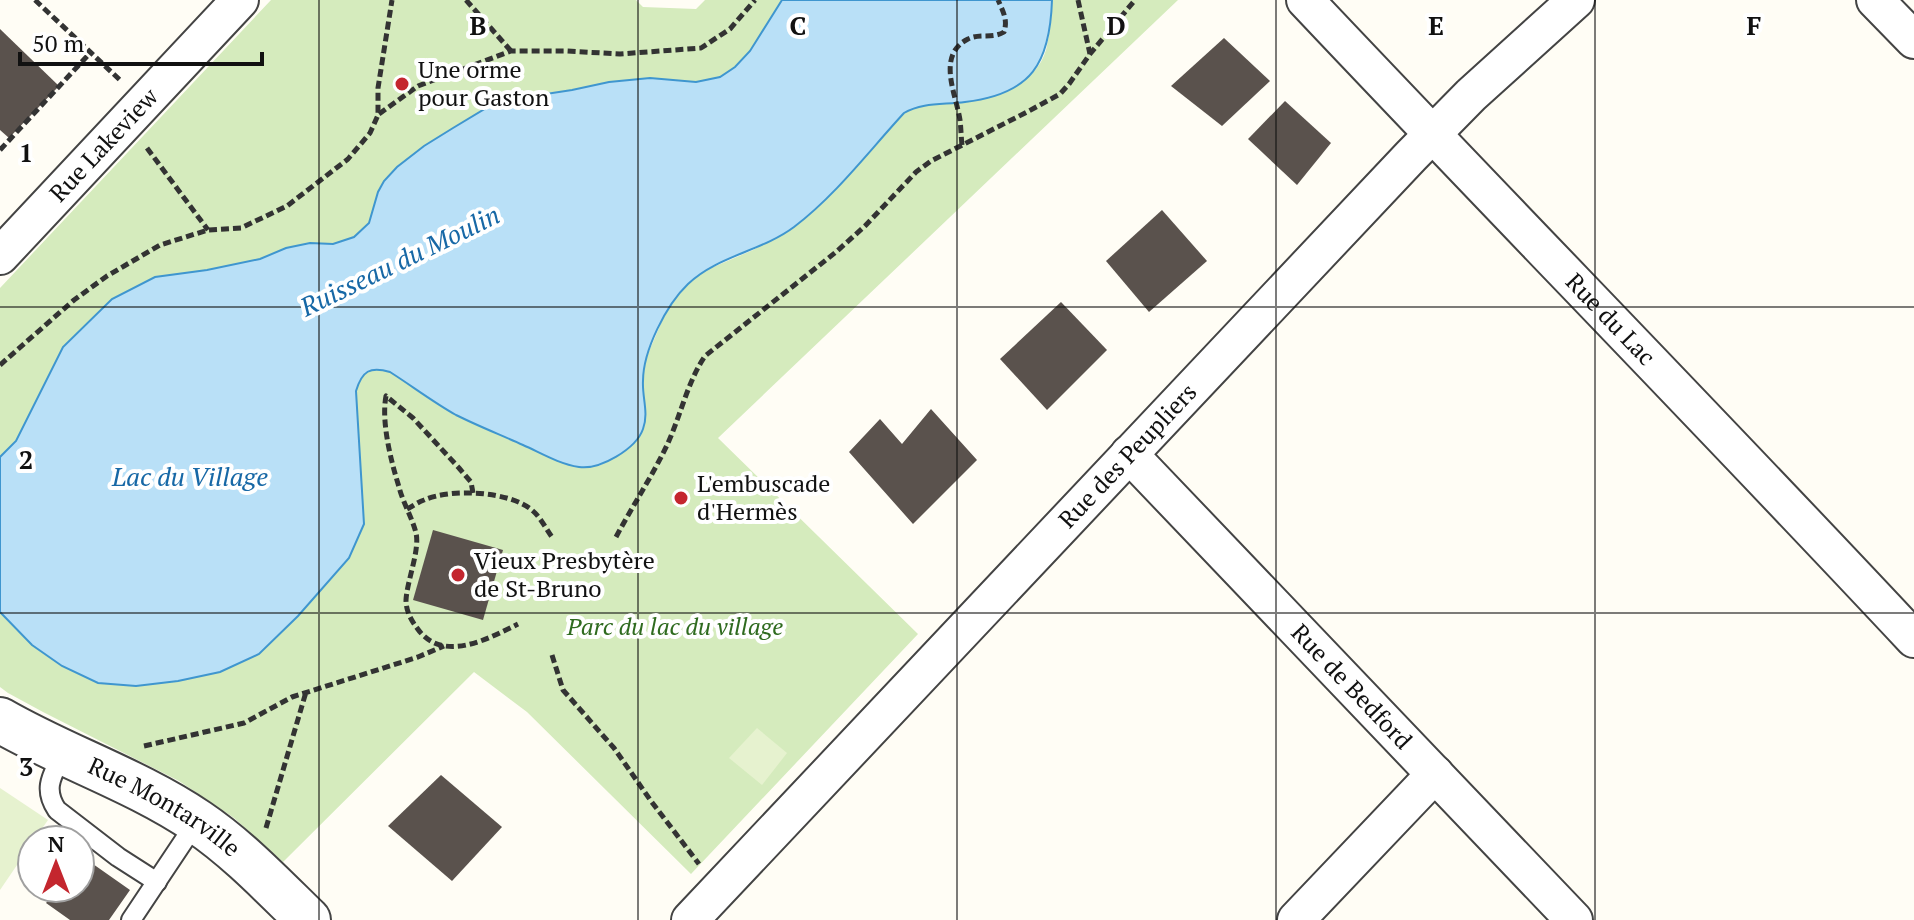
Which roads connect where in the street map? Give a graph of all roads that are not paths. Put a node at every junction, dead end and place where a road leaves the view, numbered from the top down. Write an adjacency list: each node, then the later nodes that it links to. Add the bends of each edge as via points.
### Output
1 (240, 0): 7 (street, Rue Lakeview)
2 (1305, 0): 6 (street, Rue du Lac)
3 (1576, 0): 6 (street, Rue des Peupliers)
4 (1875, 0): 5 (street)
5 (1914, 40)
6 (1431, 135): 8 (street, Rue des Peupliers); 9 (street, Rue du Lac)
7 (0, 256)
8 (1129, 454): 12 (street, Rue de Bedford); 17 (street, Rue des Peupliers)
9 (1914, 639)
10 (0, 720): 11 (street, Rue Montarville)
11 (63, 753): 13 (street, Rue Montarville); 14 (lane, via 49,791 57,810)
12 (1435, 774): 18 (street); 19 (street, Rue de Bedford)
13 (197, 821): 14 (lane); 16 (street, Rue Montarville)
14 (157, 882): 15 (lane)
15 (131, 920)
16 (308, 920)
17 (690, 920)
18 (1296, 920)
19 (1574, 920)

